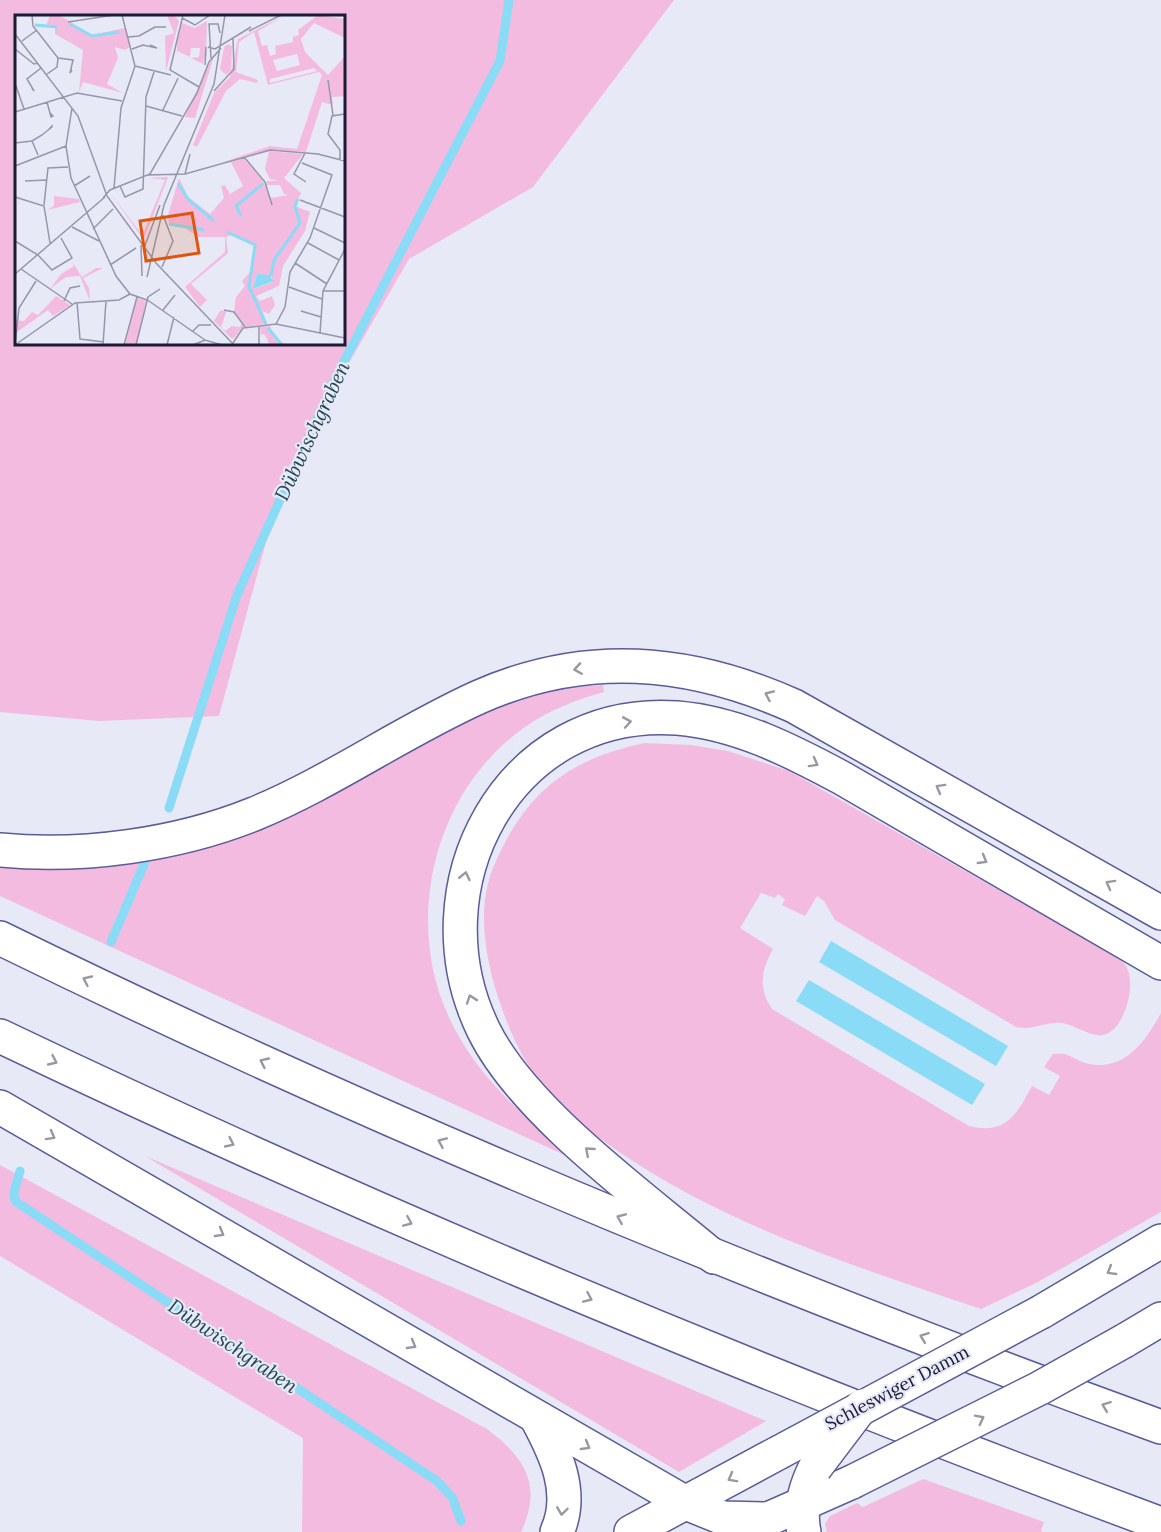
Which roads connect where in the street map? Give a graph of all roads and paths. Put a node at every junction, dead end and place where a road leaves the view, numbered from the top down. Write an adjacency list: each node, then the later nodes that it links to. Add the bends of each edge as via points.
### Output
1 (0, 850): 2 (main road, one-way to 1, via 794,706 702,673 633,666 578,669 500,689 300,792 218,826 106,848)
2 (1161, 913)
3 (0, 938): 8 (main road, one-way to 3, via 274,1067)
4 (1161, 963): 8 (main road, one-way to 4, via 544,1110 500,1058 485,1033 466,983 460,934 469,859 480,832 507,793 548,754 598,728 651,719 677,718 760,737 842,778)
5 (0, 1036): 15 (main road, one-way to 15, via 261,1158 626,1314 986,1459)
6 (0, 1107): 11 (main road, one-way to 11)
7 (1161, 1241): 10 (main road, Schleswiger Damm, one-way to 10, bridge, via 1041,1312)
8 (714, 1257): 12 (main road, one-way to 8)
9 (1161, 1319): 14 (main road, one-way to 9, bridge, via 852,1482 1040,1388)
10 (862, 1406): 13 (main road, Schleswiger Damm, one-way to 13, bridge); 14 (main road, bridge, via 815,1468 808,1483)
11 (536, 1417): 13 (main road, one-way to 13); 17 (main road, one-way to 17, via 559,1464 563,1484)
12 (1161, 1427)
13 (686, 1503): 16 (main road); 18 (main road, Schleswiger Damm)
14 (803, 1518): 16 (main road)
15 (1161, 1524)
16 (753, 1526)
17 (557, 1532)
18 (631, 1532)

